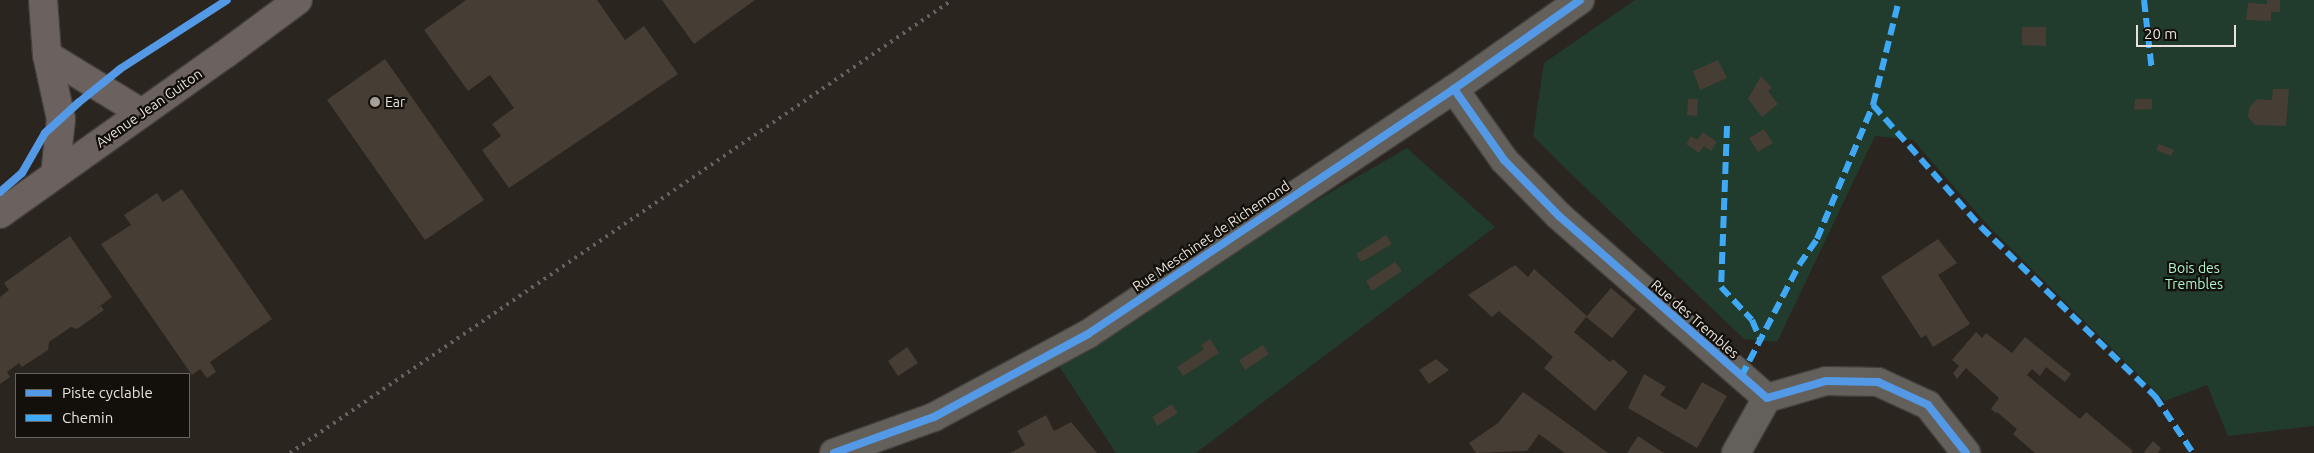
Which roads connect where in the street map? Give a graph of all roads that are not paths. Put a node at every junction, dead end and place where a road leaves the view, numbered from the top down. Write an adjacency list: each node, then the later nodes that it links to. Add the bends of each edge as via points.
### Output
1 (43, 0): 4 (main road)
2 (298, 0): 6 (main road, Avenue Jean Guiton)
3 (1580, 0): 5 (street, Rue Meschinet de Richemond)
4 (47, 55): 6 (main road); 7 (main road, via 61,119)
5 (1454, 89): 9 (street, Rue des Trembles, via 1504,160 1559,216); 10 (street, Rue Meschinet de Richemond, via 1088,334 934,417)
6 (142, 113): 7 (main road, Avenue Jean Guiton)
7 (55, 175): 8 (main road, Avenue Jean Guiton)
8 (0, 214)
9 (1767, 398): 11 (street); 12 (street, via 1826,381 1878,382 1928,405)
10 (834, 453)
11 (1736, 453)
12 (1966, 453)

